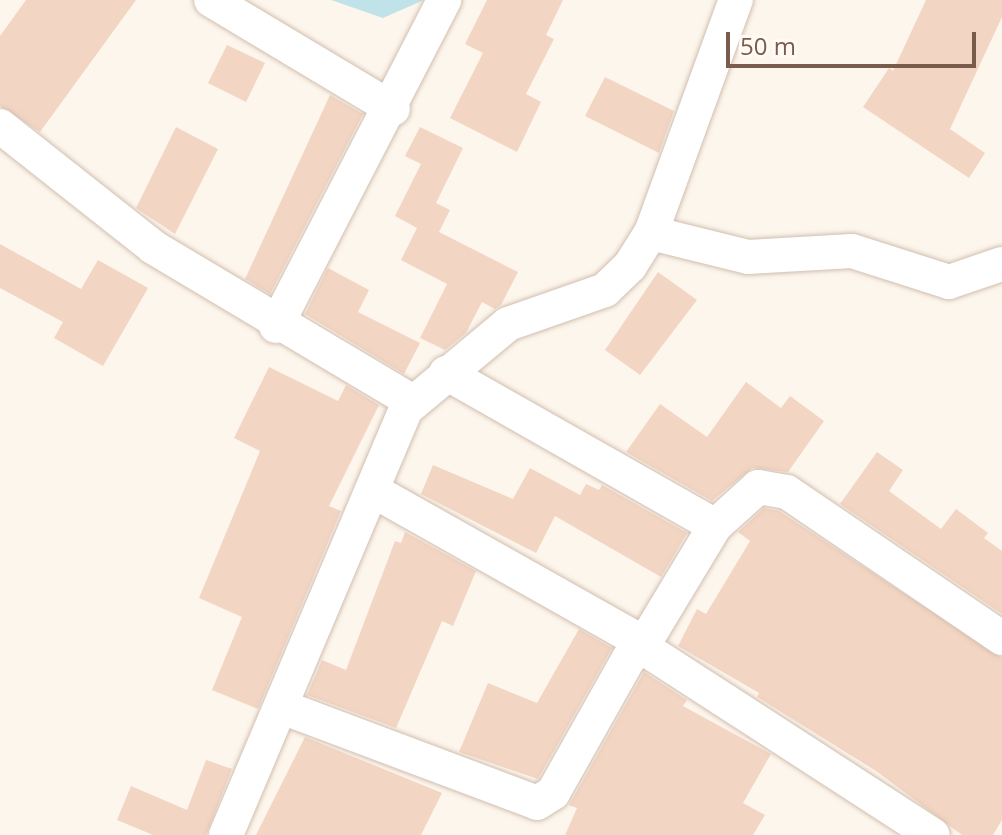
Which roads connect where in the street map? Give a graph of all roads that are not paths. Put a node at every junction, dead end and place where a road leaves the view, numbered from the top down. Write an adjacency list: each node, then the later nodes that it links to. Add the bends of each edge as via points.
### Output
1 (211, 0): 4 (street)
2 (444, 0): 4 (street)
3 (736, 0): 6 (street)
4 (393, 109): 8 (street)
5 (0, 126): 8 (street, via 153,247)
6 (651, 233): 7 (street, via 748,257 852,251 949,282); 9 (street, via 630,266 605,290 508,324)
7 (1002, 264)
8 (276, 326): 10 (street)
9 (446, 373): 10 (street); 12 (street)
10 (411, 401): 11 (street)
11 (372, 490): 14 (street); 15 (street)
12 (715, 526): 13 (street, via 758,487 773,485); 14 (street)
13 (1002, 638)
14 (643, 645): 15 (street, via 629,658 553,793 537,803); 17 (street)
15 (282, 707): 16 (street)
16 (226, 835)
17 (933, 835)

